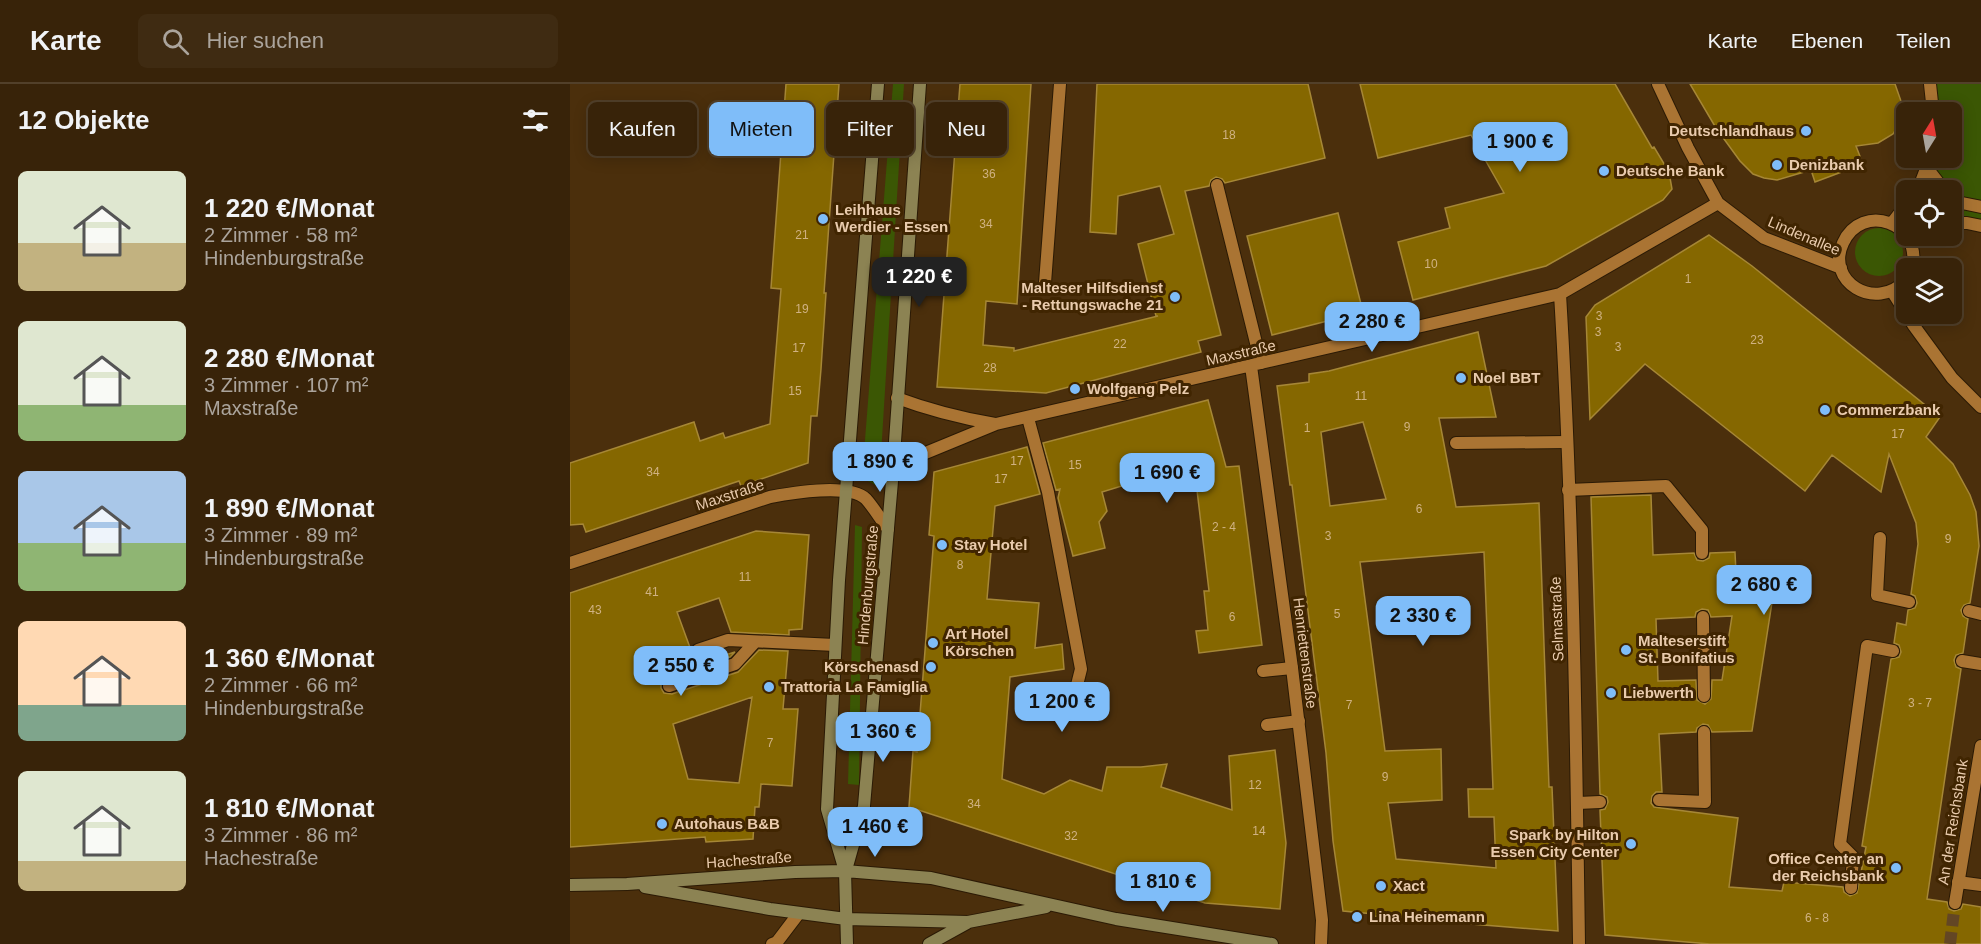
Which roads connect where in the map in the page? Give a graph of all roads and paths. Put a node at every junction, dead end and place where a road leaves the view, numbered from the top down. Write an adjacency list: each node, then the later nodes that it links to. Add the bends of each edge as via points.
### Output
1 (878, 84): 30 (main road, Hindenburgstraße)
2 (920, 84): 22 (main road, Hindenburgstraße)
3 (1060, 84): 17 (street)
4 (1658, 84): 8 (street, Lindenallee)
5 (1930, 84): 6 (street)
6 (1932, 102)
7 (1217, 184): 21 (street, Henriettenstraße)
8 (1718, 203): 16 (street, Lindenallee, via 1764,238); 20 (street, Maxstraße)
9 (1962, 203): 10 (street)
10 (1981, 207)
11 (1896, 218): 12 (street)
12 (1892, 223): 14 (street); 16 (street, via 1868,221 1857,226 1842,244)
13 (1962, 223): 15 (street)
14 (1896, 226)
15 (1981, 226)
16 (1841, 268): 19 (street, via 1856,288 1868,294)
17 (1045, 283)
18 (1896, 288): 19 (street)
19 (1892, 291): 23 (street, via 1952,378)
20 (1560, 294): 21 (street, Maxstraße); 26 (street, Selmastraße)
21 (1256, 365): 24 (street, Maxstraße); 43 (street, Henriettenstraße)
22 (897, 398): 25 (street, Maxstraße, via 960,418); 28 (main road, Hindenburgstraße)
23 (1981, 406)
24 (1028, 418): 25 (street, Maxstraße); 47 (street, via 1048,492 1081,669)
25 (996, 424): 28 (street, Maxstraße)
26 (1566, 442): 27 (street); 29 (street, Selmastraße)
27 (1456, 443)
28 (893, 470): 31 (main road, Hindenburgstraße)
29 (1568, 490): 33 (street, via 1666,486 1702,530); 54 (street, Selmastraße)
30 (846, 492): 31 (street, Maxstraße, via 864,497); 34 (street, Maxstraße, via 804,490 770,497); 38 (main road, Hindenburgstraße)
31 (888, 530): 55 (main road, Hindenburgstraße, via 864,806)
32 (1880, 538): 35 (street, via 1877,595)
33 (1702, 553)
34 (570, 563)
35 (1909, 602)
36 (1703, 617): 46 (street)
37 (755, 642): 38 (street); 39 (street, via 728,639); 45 (street, via 735,664)
38 (835, 645): 55 (main road, Hindenburgstraße, via 827,809)
39 (698, 650)
40 (1893, 651): 60 (street, via 1867,646 1840,844 1853,857)
41 (1962, 661): 42 (street)
42 (1981, 663)
43 (1292, 668): 44 (street); 48 (street, Henriettenstraße)
44 (1263, 671)
45 (669, 686)
46 (1704, 696)
47 (1070, 713)
48 (1299, 722): 49 (street); 70 (street, Henriettenstraße, via 1322,920)
49 (1267, 725)
50 (1704, 732): 52 (street, via 1705,802)
51 (1981, 751): 56 (street, An der Reichsbank)
52 (1659, 800)
53 (1600, 802): 54 (street)
54 (1578, 803): 71 (street, Selmastraße)
55 (845, 871): 57 (main road, Hachestraße); 62 (main road, Hachestraße, via 931,878); 64 (main road, Hindenburgstraße)
56 (1958, 882): 59 (street); 61 (street, An der Reichsbank)
57 (627, 884): 58 (main road, Hachestraße); 63 (main road, Hachestraße)
58 (570, 885)
59 (1981, 885)
60 (1851, 888)
61 (1955, 903)
62 (1050, 906): 65 (main road, Hachestraße); 69 (main road, Hachestraße)
63 (799, 912): 64 (main road, Hachestraße); 66 (street)
64 (846, 919): 65 (main road, Hachestraße); 67 (main road, Hindenburgstraße)
65 (968, 922): 68 (main road)
66 (772, 944)
67 (847, 944)
68 (929, 944)
69 (1272, 944)
70 (1321, 944)
71 (1580, 944)

